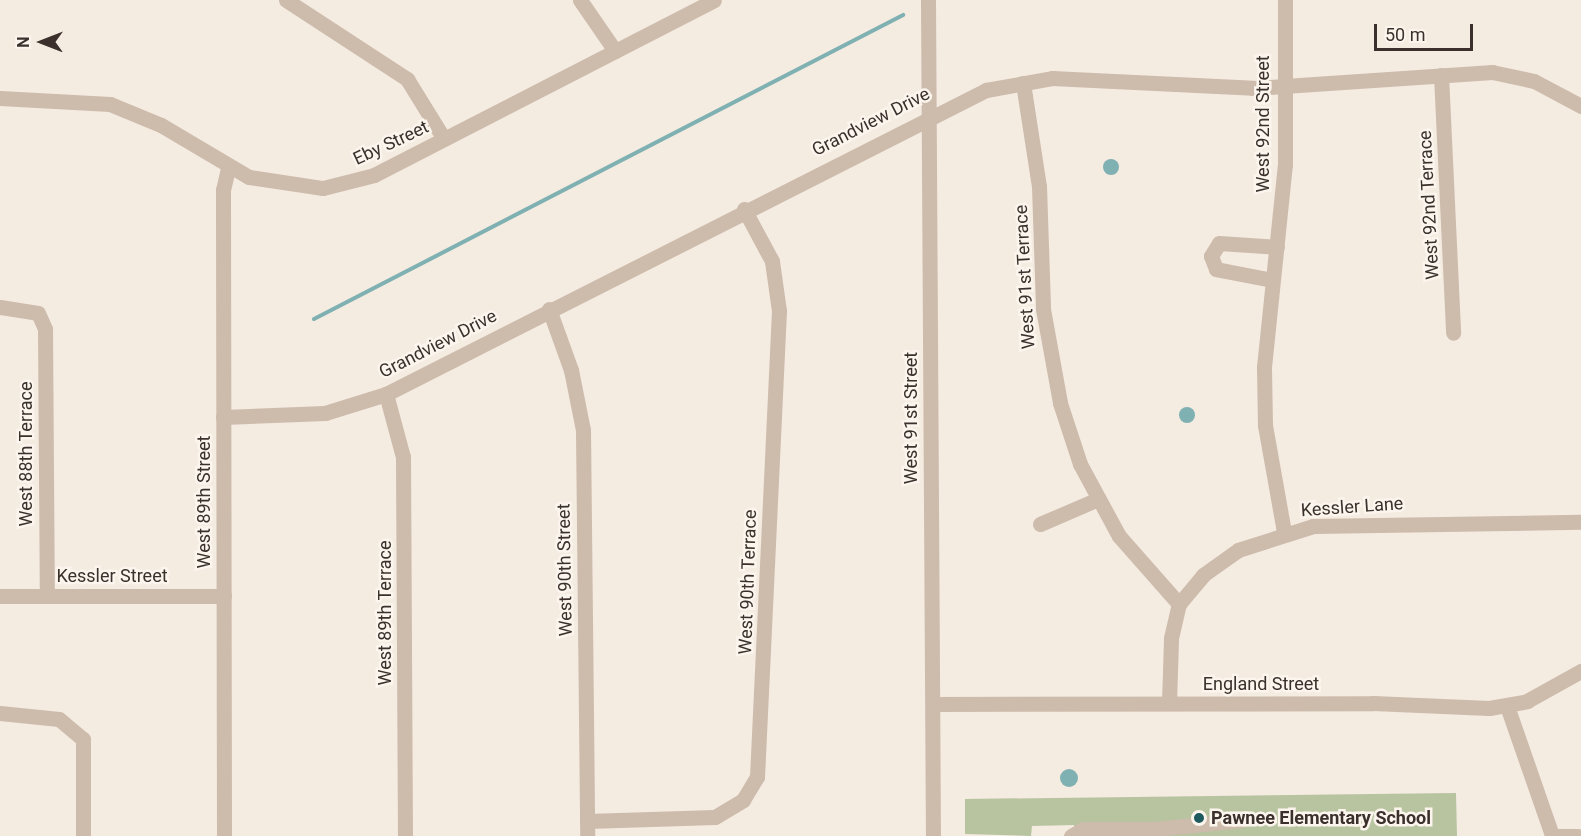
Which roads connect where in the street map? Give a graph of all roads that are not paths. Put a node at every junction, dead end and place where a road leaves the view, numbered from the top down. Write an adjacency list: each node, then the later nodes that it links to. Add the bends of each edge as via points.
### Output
1 (286, 0): 13 (street, via 407,79)
2 (580, 0): 6 (street)
3 (714, 0): 6 (street, Eby Street)
4 (928, 0): 12 (street, West 91st Street)
5 (1285, 0): 9 (street, West 92nd Street)
6 (615, 51): 13 (street, Eby Street)
7 (1441, 75): 9 (street, Grandview Drive); 11 (street, Grandview Drive, via 1506,74); 20 (street, West 92nd Terrace)
8 (1023, 83): 9 (street, Grandview Drive, via 1088,78); 12 (street, Grandview Drive, via 986,90); 23 (street, West 91st Terrace, via 1039,186 1050,359 1075,451)
9 (1284, 86): 16 (street, West 92nd Street, via 1285,165)
10 (0, 98): 14 (street, Eby Street, via 110,104 161,125)
11 (1579, 100)
12 (929, 114): 15 (street, Grandview Drive); 33 (street, West 91st Street)
13 (444, 140): 14 (street, Eby Street, via 374,175 323,188 272,184)
14 (228, 169): 22 (street, West 89th Street, via 223,190)
15 (744, 209): 19 (street, Grandview Drive); 37 (street, West 90th Terrace, via 772,261 779,311 757,777 743,800 715,817)
16 (1277, 247): 17 (street, West 92nd Street); 17 (street, via 1219,243 1211,256 1216,269)
17 (1272, 280): 26 (street, West 92nd Street, via 1264,410)
18 (0, 307): 28 (street, West 88th Terrace, via 38,313 45,329)
19 (549, 309): 21 (street, Grandview Drive); 37 (street, West 90th Street, via 571,370 583,430)
20 (1453, 333)
21 (386, 393): 22 (street, Grandview Drive, via 325,412); 41 (street, West 89th Terrace, via 404,457)
22 (223, 417): 29 (street, West 89th Street)
23 (1098, 499): 25 (street); 30 (street, West 91st Terrace, via 1139,563)
24 (1581, 522): 26 (street, Kessler Lane, via 1365,522)
25 (1040, 524)
26 (1284, 532): 30 (street, Kessler Lane, via 1221,560)
27 (0, 596): 28 (street, Kessler Street)
28 (47, 596): 29 (street, Kessler Street)
29 (224, 596): 40 (street, West 89th Street)
30 (1179, 604): 32 (street, via 1171,638)
31 (1581, 671): 34 (street, England Street, via 1543,695)
32 (1168, 703): 33 (street, England Street); 34 (street, England Street)
33 (933, 704): 42 (street, West 91st Street)
34 (1507, 706): 44 (street)
35 (0, 713): 39 (street, via 60,719 82,739)
36 (1242, 820): 38 (street)
37 (587, 828)
38 (1155, 833): 43 (street, via 1083,829)
39 (83, 836)
40 (224, 836)
41 (405, 836)
42 (933, 836)
43 (1071, 836)
44 (1552, 836): 45 (street)
45 (1578, 836)

